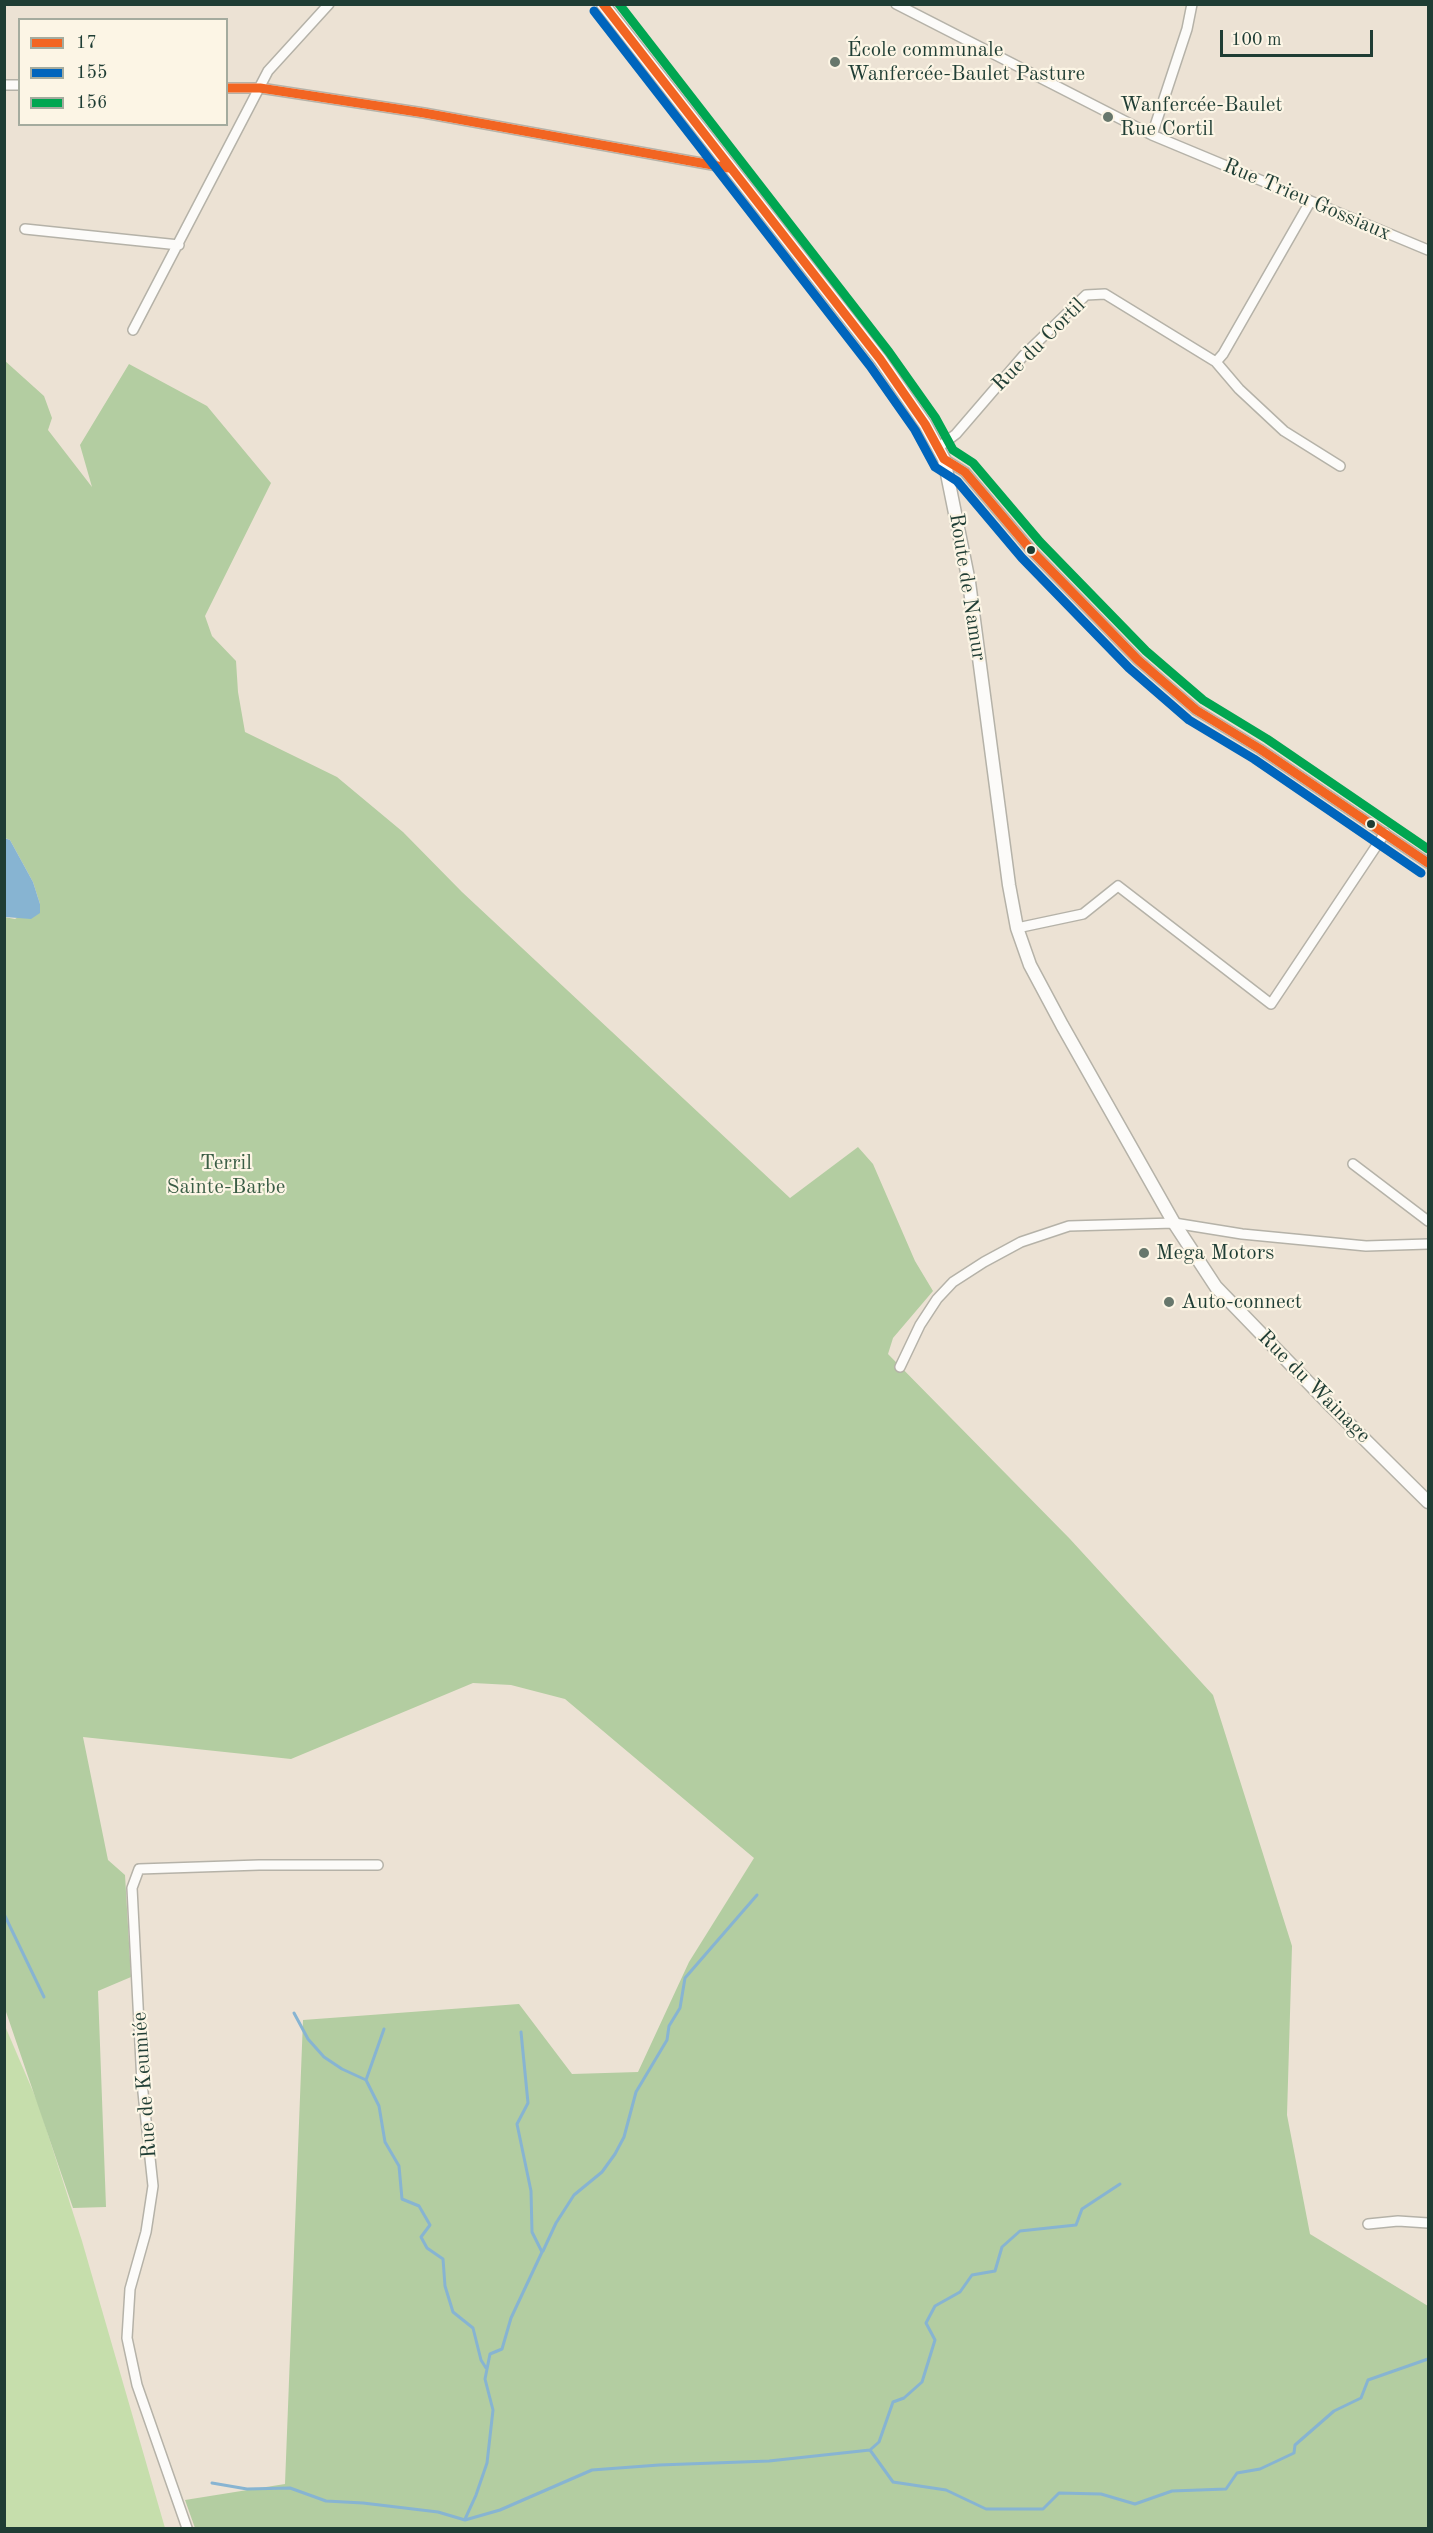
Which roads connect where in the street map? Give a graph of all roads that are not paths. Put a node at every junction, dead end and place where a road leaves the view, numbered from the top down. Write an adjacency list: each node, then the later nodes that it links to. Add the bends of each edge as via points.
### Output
1 (328, 4): 6 (street, via 268,71)
2 (603, 4): 8 (main road, Route de Namur)
3 (896, 4): 7 (street, Rue Trieu Gossiaux)
4 (1192, 4): 7 (street)
5 (228, 88): 6 (street)
6 (260, 88): 8 (street); 11 (street)
7 (1152, 135): 9 (street, Rue Trieu Gossiaux)
8 (729, 168): 15 (main road, Route de Namur, via 880,359)
9 (1310, 202): 12 (street, Rue Trieu Gossiaux); 14 (street)
10 (25, 229): 11 (street)
11 (179, 245): 13 (street)
12 (1428, 250)
13 (133, 330)
14 (1216, 362): 15 (street, Rue du Cortil, via 1105,294 1086,295 1024,355 956,434); 17 (street, Rue du Cortil, via 1284,432)
15 (939, 447): 16 (main road, Route de Namur)
16 (944, 459): 18 (street, via 965,472 1031,550 1138,660 1196,710); 20 (main road, Route de Namur, via 969,582)
17 (1340, 466)
18 (1385, 833): 19 (street); 20 (street, via 1271,1004 1118,886 1083,914)
19 (1428, 863)
20 (1017, 928): 21 (main road, Route de Namur, via 1030,965)
21 (1112, 1114): 24 (main road, Rue du Wainage)
22 (1353, 1164): 23 (street)
23 (1428, 1221)
24 (1174, 1223): 25 (street, via 1242,1234 1366,1245); 26 (street, via 1069,1227 1021,1242 984,1262 945,1291 920,1325); 27 (main road, Rue du Wainage, via 1216,1287)
25 (1428, 1244)
26 (900, 1367)
27 (1428, 1502)
28 (378, 1865): 31 (street, Rue de Keumiée, via 139,1869 132,1888 142,2083 153,2186 146,2232 130,2289 127,2338 137,2385)
29 (1428, 2223): 30 (street)
30 (1368, 2224)
31 (187, 2529)

